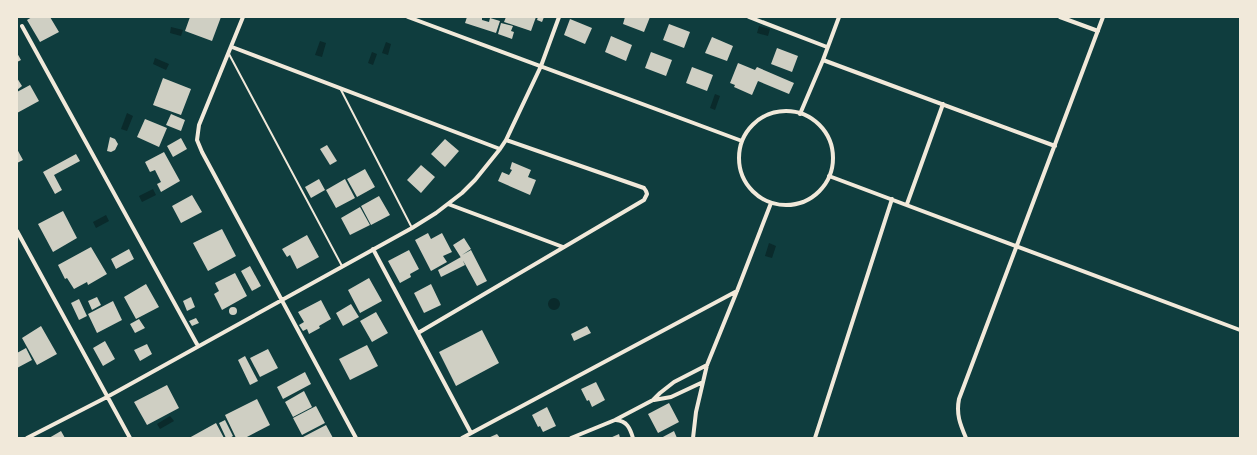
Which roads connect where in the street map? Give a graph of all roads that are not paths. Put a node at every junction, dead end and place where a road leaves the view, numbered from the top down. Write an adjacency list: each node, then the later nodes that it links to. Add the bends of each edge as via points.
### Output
1 (243, 17): 10 (street)
2 (408, 17): 14 (street)
3 (559, 17): 14 (street)
4 (749, 17): 11 (street)
5 (839, 17): 11 (street)
6 (1060, 17): 9 (street)
7 (1104, 17): 9 (street)
8 (22, 26): 37 (street)
9 (1098, 31): 20 (street)
10 (232, 47): 12 (street); 15 (street)
11 (827, 47): 13 (street)
12 (229, 54): 32 (lane); 34 (street, via 199,124 197,140)
13 (823, 60): 16 (street); 17 (street)
14 (541, 66): 18 (street); 19 (street)
15 (340, 88): 21 (street); 27 (lane)
16 (943, 104): 20 (street); 26 (street)
17 (800, 114): 19 (street, via 784,111 768,114 754,123); 22 (street, via 821,127 829,141 833,157)
18 (506, 140): 21 (street); 30 (street, via 644,188 646,191 644,200)
19 (742, 141): 24 (street, via 738,159 742,176 750,190)
20 (1055, 146): 29 (street)
21 (500, 149): 25 (street, via 475,180)
22 (829, 176): 23 (street); 24 (street, via 817,194 803,202 787,206)
23 (892, 199): 26 (street); 51 (street)
24 (771, 203): 33 (street)
25 (448, 204): 27 (street); 30 (street)
26 (907, 204): 29 (street)
27 (412, 228): 31 (street)
28 (17, 231): 40 (street)
29 (1017, 246): 35 (street); 52 (street, via 959,399 958,420)
30 (563, 247): 36 (street)
31 (373, 249): 32 (street); 36 (street)
32 (342, 266): 34 (street)
33 (737, 291): 38 (street); 43 (street)
34 (282, 299): 37 (street); 46 (street)
35 (1240, 330)
36 (418, 333): 43 (street)
37 (198, 346): 40 (street)
38 (707, 365): 39 (street); 41 (street, via 674,382)
39 (703, 382): 41 (street, via 671,397); 50 (street)
40 (107, 397): 44 (street); 45 (street)
41 (653, 400): 42 (street)
42 (615, 420): 48 (street); 49 (street, via 627,424)
43 (471, 433): 47 (street)
44 (27, 438)
45 (130, 438)
46 (356, 438)
47 (462, 438)
48 (572, 438)
49 (633, 438)
50 (693, 438)
51 (815, 438)
52 (966, 438)

